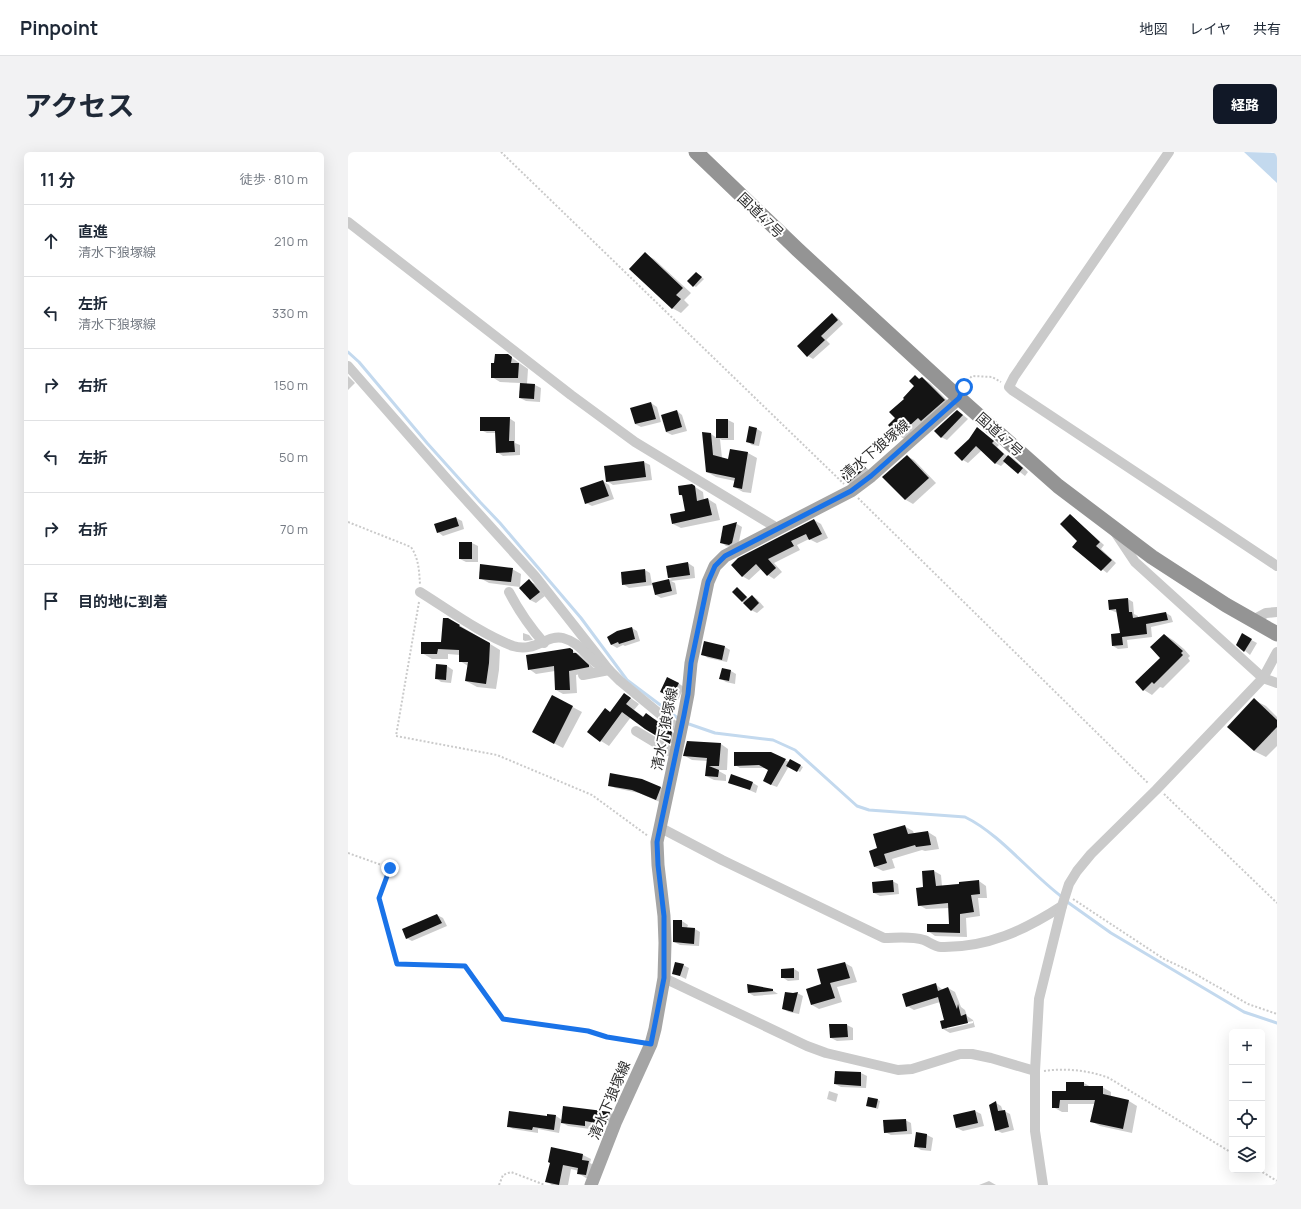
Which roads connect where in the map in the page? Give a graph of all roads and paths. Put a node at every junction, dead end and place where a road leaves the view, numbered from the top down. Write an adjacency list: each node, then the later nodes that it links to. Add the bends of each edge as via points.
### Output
1 (501, 152): 8 (path)
2 (696, 152): 7 (highway, 国道47号)
3 (1169, 152): 6 (street)
4 (348, 222): 11 (street, via 635,442)
5 (348, 366): 20 (street, via 536,576)
6 (1009, 387): 7 (path, via 992,377 972,376); 12 (street)
7 (959, 398): 8 (main road, 清水下狼塚線); 10 (highway, 国道47号, via 1058,486)
8 (851, 491): 11 (main road, 清水下狼塚線); 27 (path)
9 (348, 522): 13 (path, via 411,547 418,562)
10 (1111, 526): 16 (highway, 国道47号, via 1152,557); 22 (street, via 1135,562)
11 (777, 528): 24 (main road, 清水下狼塚線, via 725,556 715,566 708,582 691,663)
12 (1277, 566)
13 (420, 592): 18 (street, via 488,634 514,646 529,648); 29 (path, via 396,736 497,755 592,795)
14 (509, 592): 18 (street, via 518,610)
15 (1277, 612): 16 (street, via 1266,613)
16 (1253, 620): 17 (highway, 国道47号)
17 (1277, 634)
18 (544, 643): 20 (street, via 555,637 564,638 576,644 595,662)
19 (1277, 652): 22 (street)
20 (609, 670): 21 (street); 24 (street, via 672,724)
21 (583, 675)
22 (1263, 678): 23 (street); 27 (street)
23 (1277, 683)
24 (682, 724): 26 (main road, 清水下狼塚線)
25 (636, 731): 26 (street)
26 (676, 755): 28 (main road, 清水下狼塚線)
27 (1157, 789): 31 (street, via 1091,854 1069,884); 32 (path)
28 (661, 828): 29 (main road, 清水下狼塚線); 31 (street, via 884,938 923,940 939,947 990,942 1041,920)
29 (657, 842): 33 (main road, 清水下狼塚線, via 664,916)
30 (348, 853): 35 (path, via 390,868 379,898 397,964 465,966 503,1019 588,1031 607,1037)
31 (1064, 899): 34 (path, via 1164,959 1248,1004); 36 (street, via 1039,999)
32 (1277, 903)
33 (664, 978): 35 (main road, 清水下狼塚線); 36 (street, via 826,1053 898,1070 912,1069 960,1054 972,1054)
34 (1277, 1014)
35 (651, 1044): 42 (main road, 清水下狼塚線)
36 (1035, 1072): 37 (path, via 1065,1069 1109,1078); 43 (street, via 1035,1131)
37 (1229, 1151)
38 (1264, 1173): 39 (path)
39 (1277, 1181)
40 (499, 1185): 41 (path, via 503,1175 511,1172)
41 (545, 1185)
42 (591, 1185)
43 (1043, 1185)

